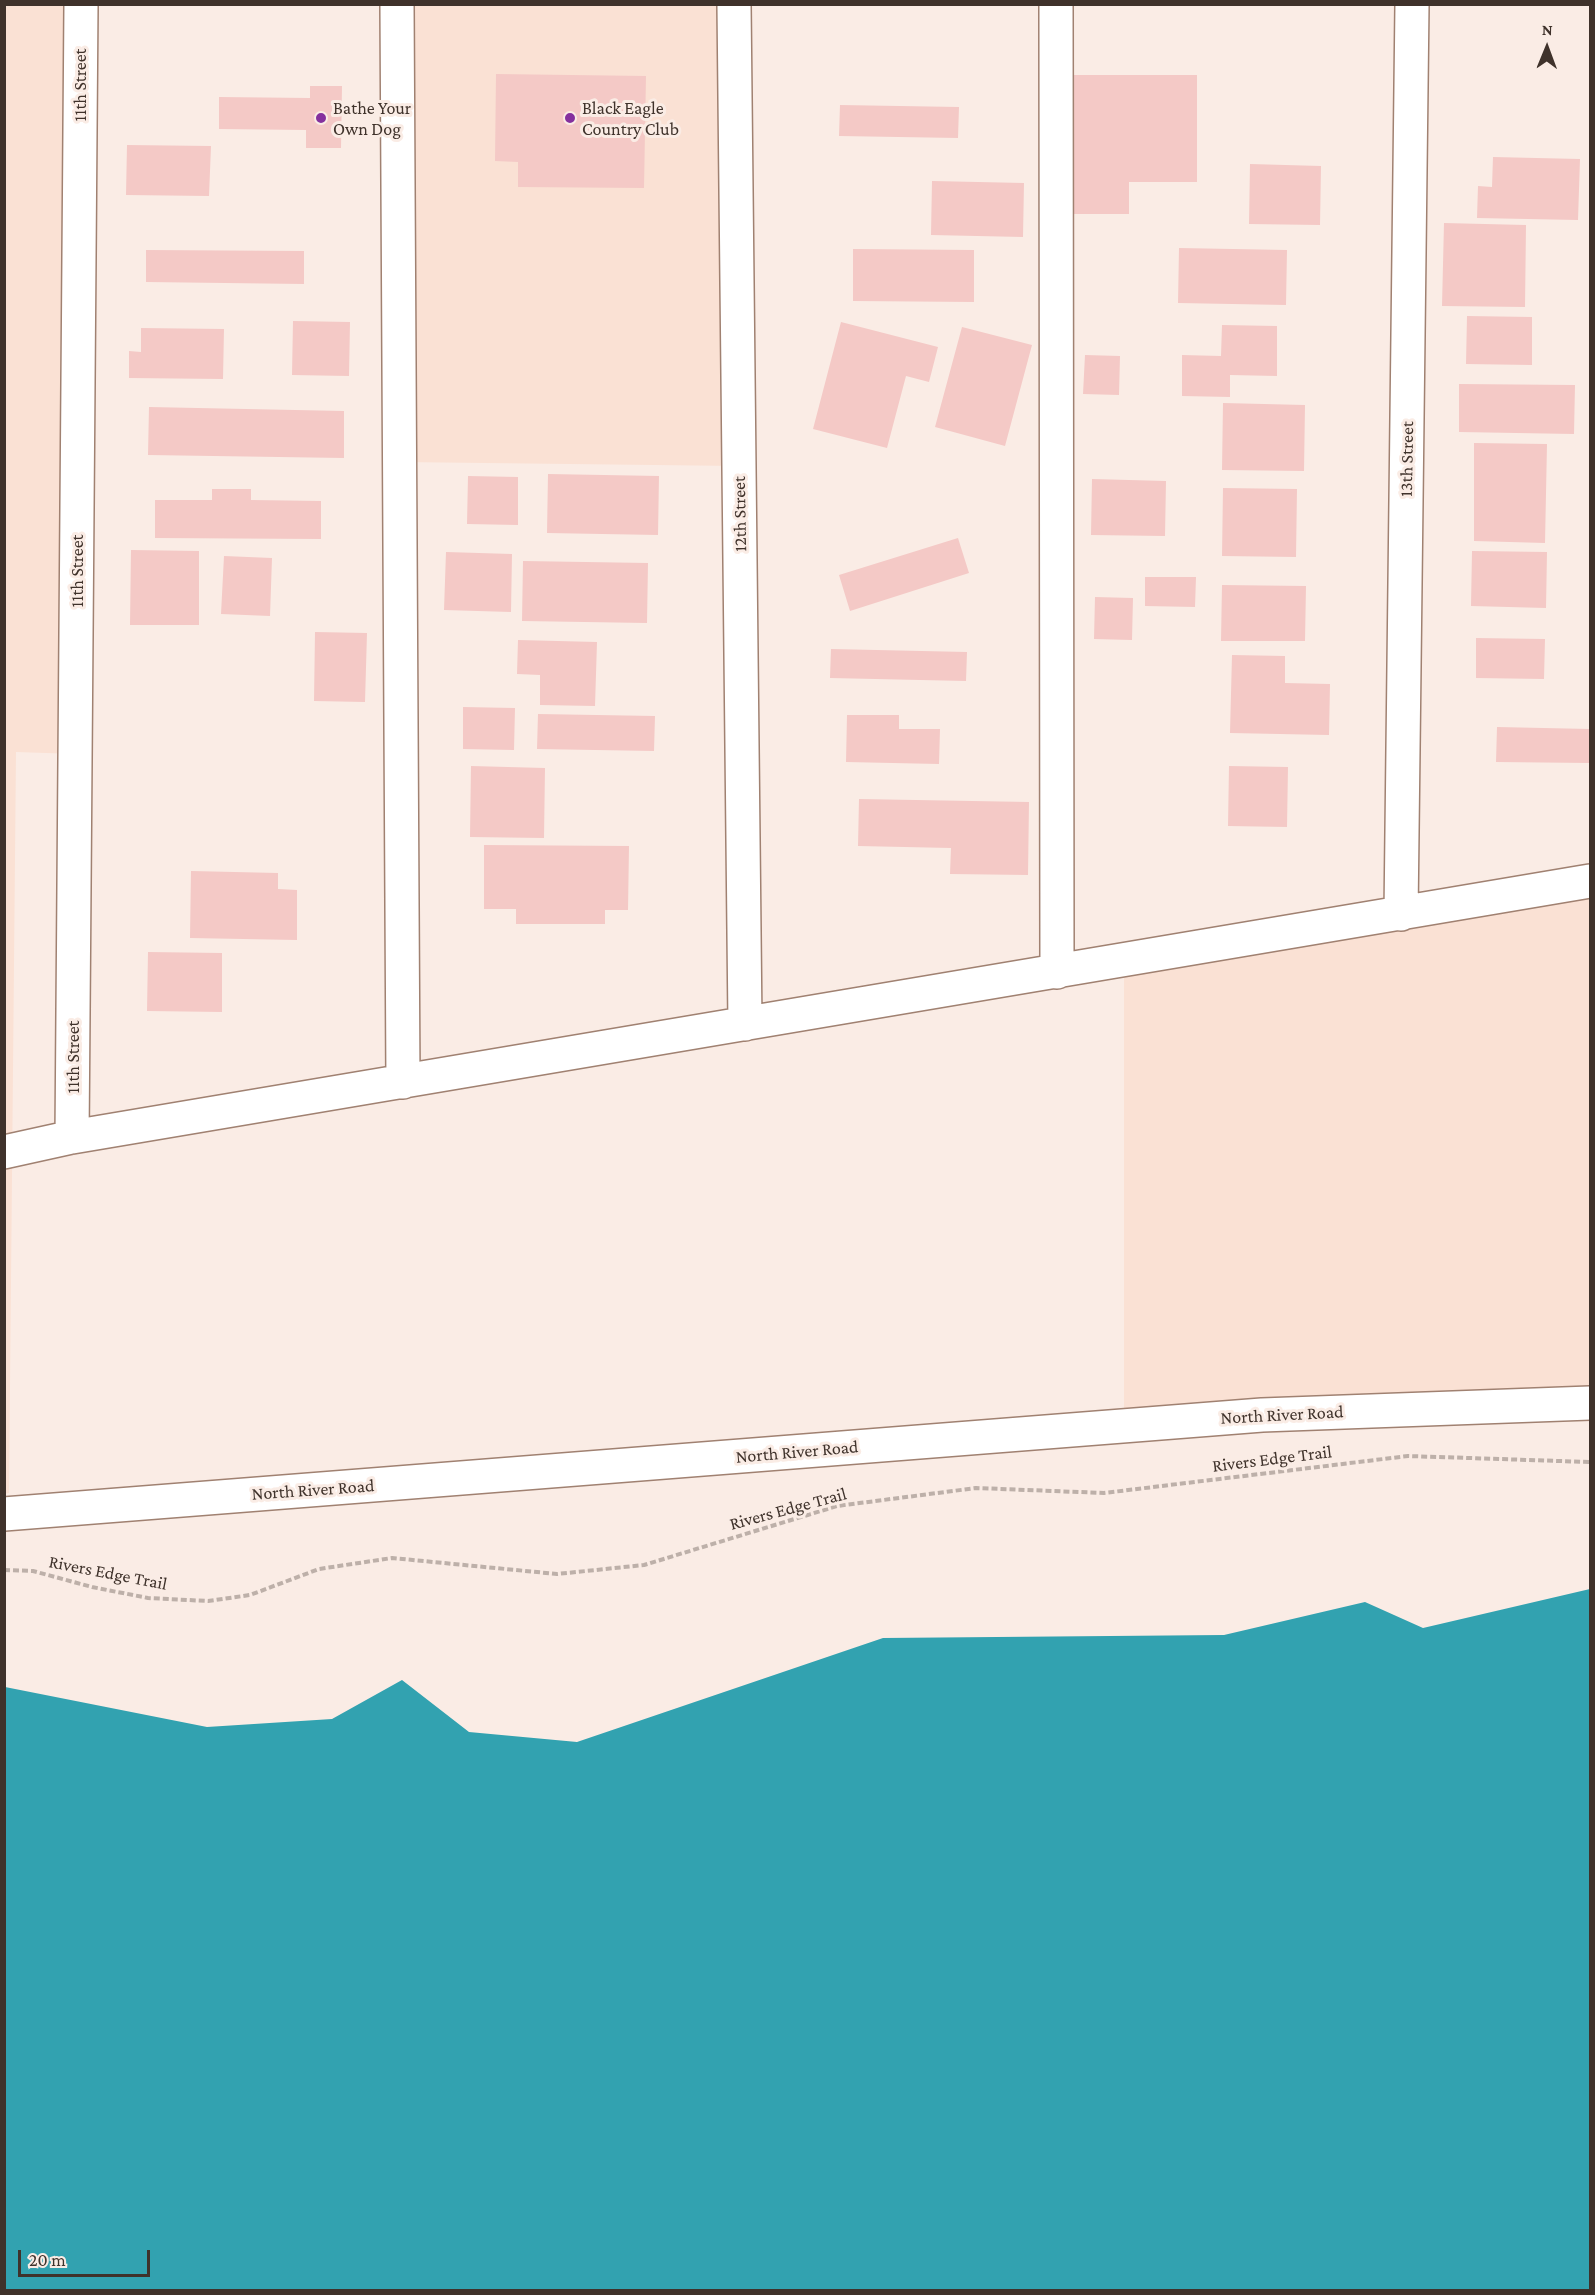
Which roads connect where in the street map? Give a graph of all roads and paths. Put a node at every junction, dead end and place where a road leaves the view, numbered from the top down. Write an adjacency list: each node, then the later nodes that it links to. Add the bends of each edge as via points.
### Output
1 (81, 4): 11 (street, 11th Street)
2 (397, 4): 10 (street)
3 (734, 4): 9 (street, 12th Street)
4 (1056, 4): 8 (street)
5 (1412, 4): 7 (street, 13th Street)
6 (1590, 881): 7 (street)
7 (1401, 914): 8 (street)
8 (1057, 972): 9 (street)
9 (745, 1024): 10 (street)
10 (403, 1082): 11 (street)
11 (72, 1137): 12 (street)
12 (4, 1152)
13 (1590, 1403): 15 (street, North River Road, via 1262,1415)
14 (1590, 1462): 16 (path, Rivers Edge Trail, via 1408,1456 1104,1493 976,1488 837,1506 644,1565 557,1574 392,1558 319,1569 250,1595 208,1601 148,1598 33,1571)
15 (4, 1514)
16 (4, 1570)

